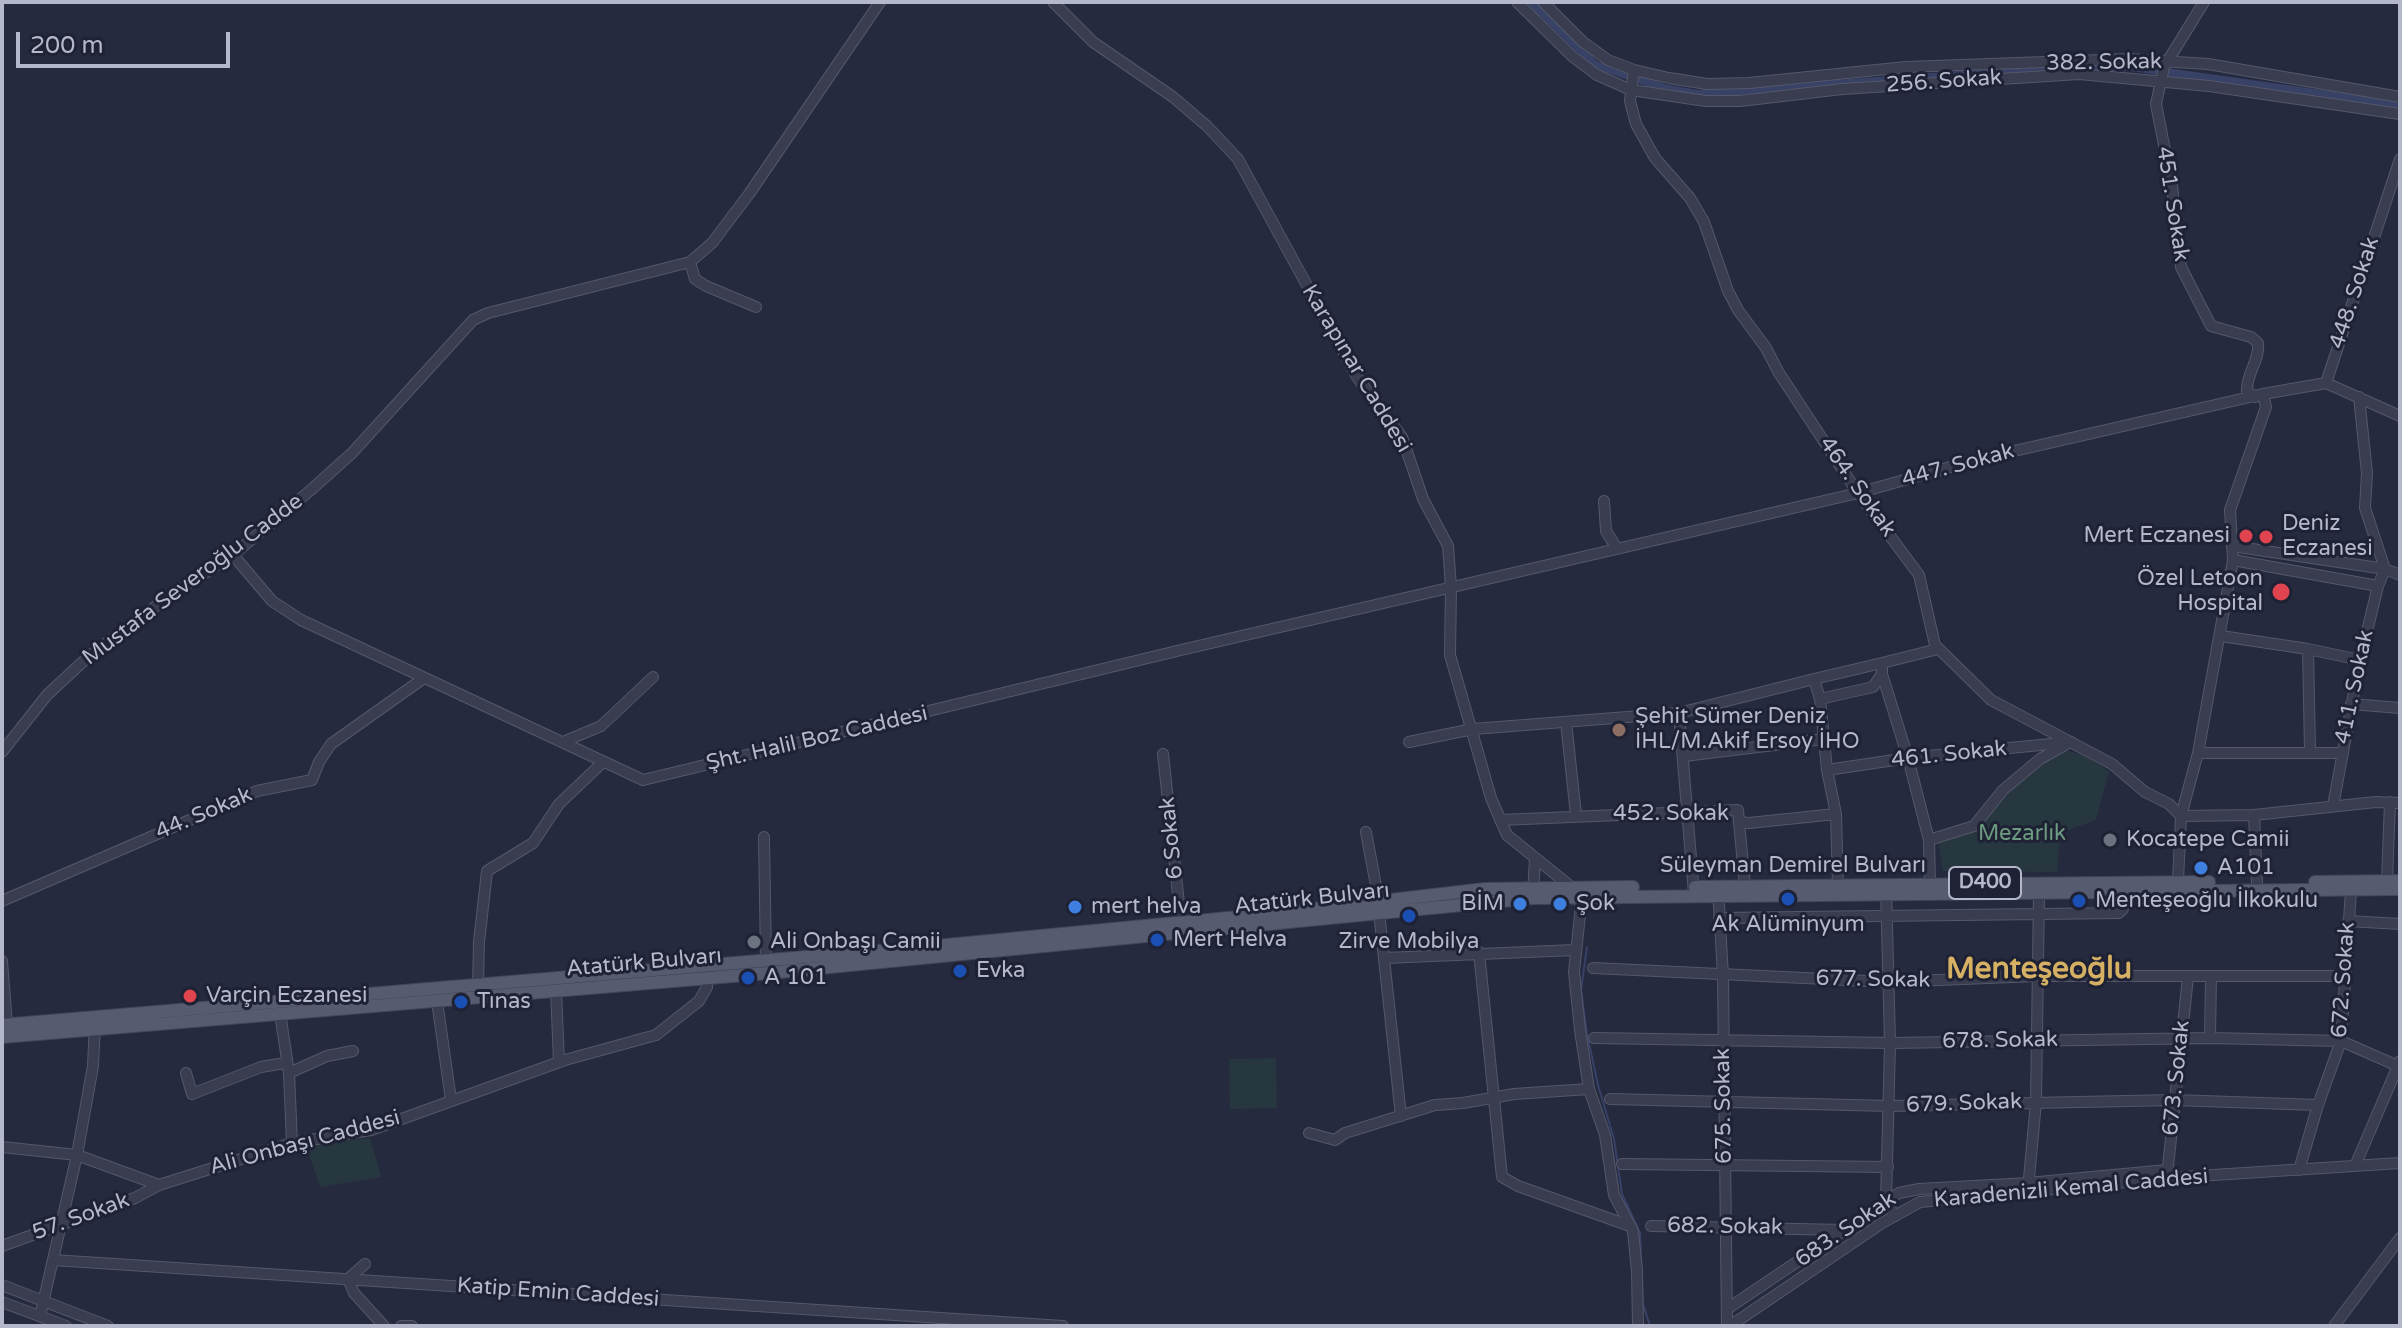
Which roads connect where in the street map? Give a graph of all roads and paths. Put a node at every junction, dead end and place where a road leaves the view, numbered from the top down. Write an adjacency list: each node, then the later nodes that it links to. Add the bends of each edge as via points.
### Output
1 (880, 2): 12 (street, Mustafa Severoğlu Cadde, via 749,194 712,243)
2 (1053, 2): 27 (street, Karapınar Caddesi, via 1093,42 1196,116 1238,159 1357,377 1402,437 1423,499 1448,546)
3 (1517, 2): 8 (street, 256. Sokak, via 1597,75)
4 (1543, 2): 6 (street, 382. Sokak, via 1583,42)
5 (2204, 2): 7 (street)
6 (1634, 70): 7 (street, 382. Sokak, via 1707,84 1906,67 2129,59); 8 (street, 464. Sokak)
7 (2163, 71): 8 (street, 256. Sokak, via 2120,76 2056,73 1740,101 1706,101); 9 (street, 382. Sokak, via 2237,69); 10 (street, 256. Sokak, via 2209,86); 15 (street, 451. Sokak, via 2156,104 2181,267 2211,326 2258,343 2247,391)
8 (1631, 86): 18 (street, 464. Sokak, via 1636,124 1704,222 1738,310)
9 (2400, 97)
10 (2400, 114)
11 (2400, 159): 14 (street, 448. Sokak)
12 (690, 262): 13 (street, via 695,279); 22 (street, Mustafa Severoğlu Cadde, via 473,320 352,453)
13 (756, 307)
14 (2326, 383): 15 (street, 447. Sokak); 16 (street)
15 (2259, 396): 18 (street, 447. Sokak, via 1975,460); 20 (street, via 2266,407 2230,510)
16 (2359, 397): 17 (street); 24 (street, via 2365,508)
17 (2400, 416)
18 (1858, 493): 21 (street, 447. Sokak); 29 (street, 464. Sokak, via 1919,575)
19 (1604, 501): 21 (street, via 1606,531)
20 (2232, 546): 23 (street); 24 (street)
21 (1616, 547): 27 (street, 447. Sokak)
22 (233, 555): 34 (street, Şht. Halil Boz Caddesi, via 272,601 301,620); 47 (street, Mustafa Severoğlu Cadde, via 89,656 47,695)
23 (2233, 560): 26 (street); 28 (street)
24 (2385, 569): 25 (street); 26 (street, 411. Sokak)
25 (2400, 575)
26 (2378, 586): 31 (street, 411. Sokak)
27 (1451, 587): 41 (street, Karapınar Caddesi, via 1450,655); 53 (street, Şht. Halil Boz Caddesi, via 643,780)
28 (2221, 636): 30 (street); 48 (street)
29 (1938, 649): 32 (street); 45 (street, via 1991,700)
30 (2308, 649): 31 (street); 46 (street)
31 (2360, 660): 37 (street, 411. Sokak)
32 (1882, 669): 35 (street); 36 (street, via 1873,687); 52 (street)
33 (653, 677): 43 (street, via 601,726)
34 (424, 678): 43 (street, Şht. Halil Boz Caddesi); 83 (street, 44. Sokak, via 331,744 312,780 257,791)
35 (1814, 679): 36 (street); 39 (street)
36 (1820, 699): 42 (street)
37 (2351, 704): 38 (street); 49 (street, 411. Sokak)
38 (2400, 708)
39 (1679, 713): 40 (street); 51 (street)
40 (1566, 722): 41 (street); 59 (street)
41 (1473, 729): 44 (street); 62 (street, Karapınar Caddesi)
42 (1824, 739): 51 (street); 54 (street)
43 (563, 742): 53 (street, Şht. Halil Boz Caddesi)
44 (1409, 742)
45 (2071, 742): 52 (street, 461. Sokak); 61 (street, via 2112,764); 66 (street, via 2003,790 1974,826)
46 (2310, 751): 48 (street); 49 (street)
47 (2, 752)
48 (2198, 753): 61 (street)
49 (2342, 753): 56 (street, 411. Sokak)
50 (1163, 754): 89 (street, 6 Sokak)
51 (1684, 756): 57 (street)
52 (1908, 758): 54 (street, 461. Sokak); 66 (street)
53 (603, 762): 104 (street, via 559,804 533,843 487,871)
54 (1827, 770): 58 (street)
55 (2395, 802): 56 (street); 68 (street)
56 (2333, 806): 60 (street)
57 (1688, 810): 59 (street, 452. Sokak); 63 (street, 452. Sokak, via 1738,810); 78 (street)
58 (1836, 814): 63 (street, 452. Sokak); 74 (street)
59 (1576, 815): 62 (street, 452. Sokak)
60 (2254, 815): 61 (street); 70 (street)
61 (2181, 816): 69 (street)
62 (1500, 820): 67 (street, Karapınar Caddesi, via 1507,835)
63 (1739, 822): 73 (street)
64 (1366, 832): 84 (street)
65 (764, 837): 95 (street)
66 (1929, 840): 71 (street)
67 (1535, 859): 77 (street, Karapınar Caddesi); 80 (street)
68 (2394, 880): 72 (main road, Süleyman Demirel Bulvarı / D400)
69 (2178, 881): 70 (main road, Süleyman Demirel Bulvarı / D400); 71 (main road, Süleyman Demirel Bulvarı / D400)
70 (2257, 883): 72 (main road, Süleyman Demirel Bulvarı / D400)
71 (1930, 885): 76 (main road, Süleyman Demirel Bulvarı / D400)
72 (2347, 885): 75 (main road, Süleyman Demirel Bulvarı / D400); 81 (main road, Süleyman Demirel Bulvarı / D400); 88 (street, 672. Sokak)
73 (1745, 886): 74 (main road, Süleyman Demirel Bulvarı / D400); 79 (main road, Süleyman Demirel Bulvarı / D400)
74 (1838, 886): 76 (main road, Süleyman Demirel Bulvarı / D400)
75 (2400, 889)
76 (1886, 890): 79 (main road, Süleyman Demirel Bulvarı / D400); 82 (main road, Süleyman Demirel Bulvarı / D400); 86 (street)
77 (1572, 891): 78 (main road, Süleyman Demirel Bulvarı / D400); 80 (main road, Atatürk Bulvarı / D400); 91 (street, via 1581,905)
78 (1694, 891): 79 (main road, Süleyman Demirel Bulvarı / D400)
79 (1718, 891): 87 (street, 675. Sokak)
80 (1533, 892): 84 (main road, Atatürk Bulvarı / D400, via 1485,889)
81 (2122, 892): 82 (main road, Süleyman Demirel Bulvarı / D400); 85 (street, via 2119,913)
82 (2039, 893): 85 (street)
83 (2, 901)
84 (1379, 907): 89 (main road, Atatürk Bulvarı / D400); 93 (street); 97 (main road, Atatürk Bulvarı / D400, via 929,958)
85 (2039, 912): 86 (street); 99 (street)
86 (1887, 916): 87 (street); 103 (street)
87 (1719, 918): 98 (street, 675. Sokak)
88 (2348, 921): 90 (street); 100 (street, 672. Sokak)
89 (1181, 922): 95 (main road, Atatürk Bulvarı / D400)
90 (2400, 924)
91 (1575, 950): 92 (street); 122 (street)
92 (1479, 952): 93 (street); 123 (street)
93 (1385, 958): 131 (street)
94 (2, 961): 109 (street)
95 (766, 961): 97 (main road, Atatürk Bulvarı / D400)
96 (1593, 968): 98 (street, 677. Sokak)
97 (708, 972): 104 (main road, Atatürk Bulvarı / D400); 105 (main road, Atatürk Bulvarı / D400); 118 (street, Ali Onbaşı Caddesi, via 699,1001 656,1035)
98 (1723, 976): 103 (street, 677. Sokak); 113 (street, 675. Sokak)
99 (2037, 976): 101 (street, 677. Sokak); 103 (street, 677. Sokak); 114 (street)
100 (2344, 976): 102 (street, 677. Sokak); 115 (street, 672. Sokak)
101 (2188, 977): 102 (street, 677. Sokak); 111 (street, 673. Sokak)
102 (2211, 977): 112 (street)
103 (1889, 982): 116 (street)
104 (478, 986): 108 (main road, Atatürk Bulvarı / D400)
105 (556, 990): 106 (main road, Atatürk Bulvarı / D400); 118 (street)
106 (437, 1001): 107 (main road, Atatürk Bulvarı / D400); 125 (street)
107 (280, 1013): 108 (main road, Atatürk Bulvarı / D400); 120 (street)
108 (95, 1022): 109 (main road, Atatürk Bulvarı / D400); 135 (street)
109 (4, 1029)
110 (1594, 1038): 113 (street, 678. Sokak)
111 (2180, 1038): 112 (street, 678. Sokak); 114 (street, 678. Sokak); 126 (street, 673. Sokak)
112 (2210, 1038): 115 (street, 678. Sokak)
113 (1723, 1039): 116 (street, 678. Sokak); 127 (street, 675. Sokak)
114 (2038, 1041): 116 (street, 678. Sokak); 128 (street)
115 (2341, 1041): 119 (street, 678. Sokak); 129 (street, 672. Sokak)
116 (1890, 1043): 130 (street)
117 (353, 1051): 120 (street)
118 (559, 1062): 125 (street, Ali Onbaşı Caddesi)
119 (2400, 1065): 139 (street)
120 (287, 1068): 121 (street, via 261,1067 192,1094); 133 (street)
121 (186, 1073)
122 (1589, 1089): 123 (street); 148 (street, via 1605,1135 1614,1195)
123 (1493, 1098): 131 (street, via 1435,1105); 148 (street, via 1502,1177)
124 (1610, 1099): 127 (street, 679. Sokak)
125 (451, 1100): 133 (street, Ali Onbaşı Caddesi, via 371,1130)
126 (2174, 1100): 128 (street, 679. Sokak); 129 (street, 679. Sokak); 142 (street, 673. Sokak)
127 (1724, 1102): 130 (street, 679. Sokak); 138 (street, 675. Sokak)
128 (2036, 1102): 130 (street, 679. Sokak); 144 (street)
129 (2318, 1105): 141 (street, 672. Sokak)
130 (1890, 1106): 140 (street)
131 (1401, 1116): 132 (street, via 1335,1140)
132 (1309, 1133)
133 (292, 1143): 143 (street, Ali Onbaşı Caddesi)
134 (2, 1147): 135 (street)
135 (77, 1155): 143 (street); 147 (street)
136 (2400, 1163): 139 (street, Karadenizli Kemal Caddesi)
137 (1622, 1164): 138 (street)
138 (1724, 1164): 140 (street); 150 (street, 675. Sokak)
139 (2355, 1166): 141 (street, Karadenizli Kemal Caddesi)
140 (1888, 1167): 145 (street)
141 (2299, 1170): 142 (street, Karadenizli Kemal Caddesi)
142 (2167, 1174): 144 (street, 683. Sokak)
143 (159, 1185): 147 (street, 57. Sokak)
144 (2028, 1187): 145 (street, 683. Sokak, via 1919,1189); 146 (street, Karadenizli Kemal Caddesi, via 1920,1202)
145 (1886, 1201): 146 (street); 151 (street, 683. Sokak)
146 (1895, 1216): 168 (street, Karadenizli Kemal Caddesi)
147 (61, 1224): 153 (street, 57. Sokak); 154 (street)
148 (1630, 1226): 167 (street)
149 (1651, 1226): 150 (street, 682. Sokak)
150 (1725, 1227): 151 (street, 682. Sokak); 160 (street, 675. Sokak)
151 (1847, 1230): 160 (street, 683. Sokak)
152 (2400, 1238): 169 (street)
153 (2, 1246)
154 (53, 1260): 156 (street, Katip Emin Caddesi); 159 (street)
155 (365, 1264): 156 (street)
156 (348, 1279): 163 (street); 166 (street, Katip Emin Caddesi)
157 (2, 1285): 159 (street)
158 (2, 1302): 159 (street)
159 (42, 1306): 161 (street); 162 (street)
160 (1727, 1309): 168 (street, 675. Sokak)
161 (66, 1326)
162 (108, 1326)
163 (384, 1326)
164 (401, 1326): 165 (street)
165 (412, 1326)
166 (1063, 1326)
167 (1638, 1326)
168 (1729, 1326)
169 (2334, 1326)

